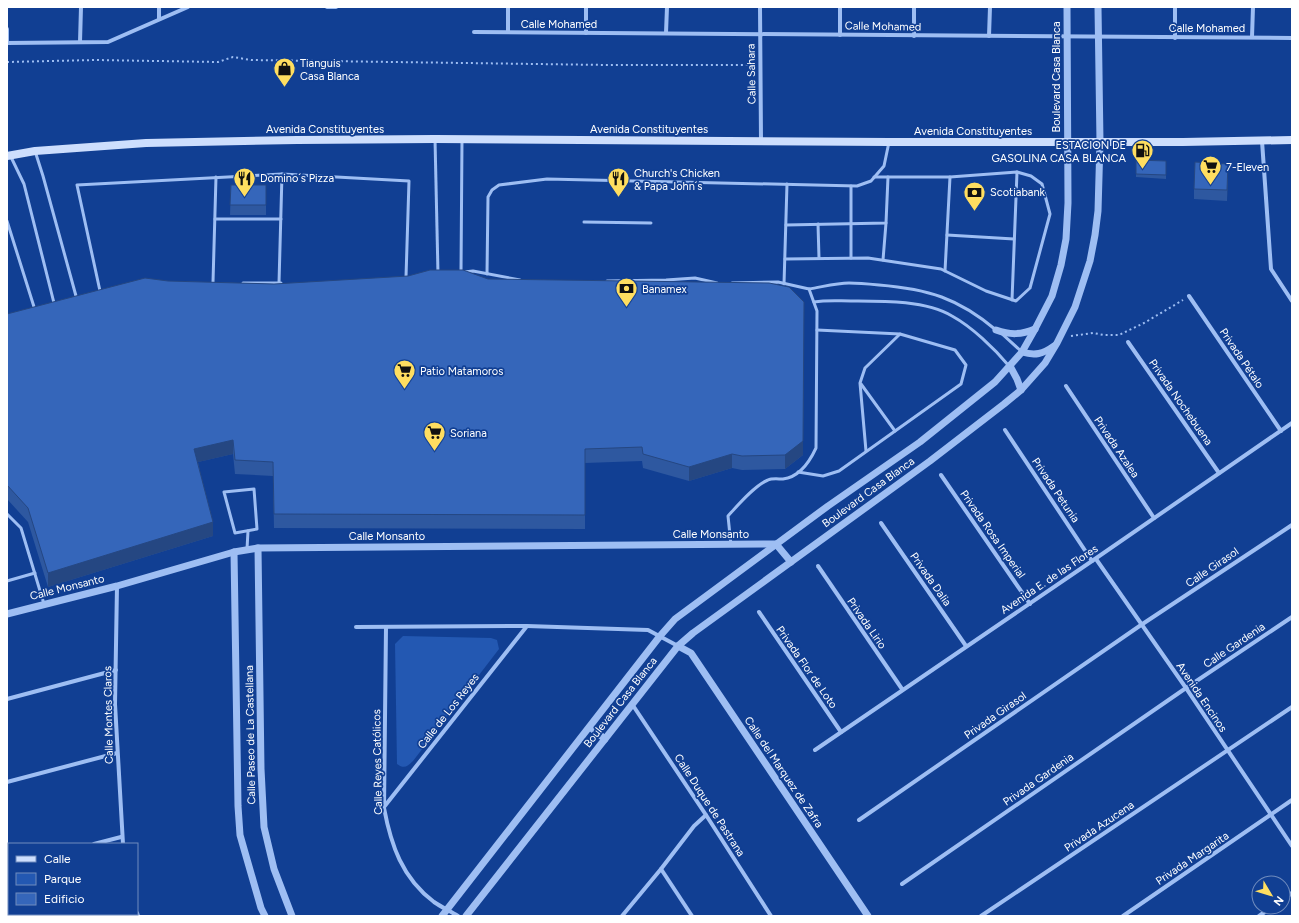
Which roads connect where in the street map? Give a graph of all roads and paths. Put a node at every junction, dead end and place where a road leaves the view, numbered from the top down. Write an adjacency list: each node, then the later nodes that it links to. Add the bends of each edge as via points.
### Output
1 (81, 7): 32 (street)
2 (159, 7): 17 (street)
3 (188, 7): 17 (street)
4 (327, 7): 5 (street)
5 (336, 7)
6 (508, 7): 20 (street)
7 (586, 7): 21 (street)
8 (667, 7): 22 (street)
9 (760, 7): 23 (street, Calle Sahara)
10 (840, 7): 24 (street)
11 (914, 7): 25 (street)
12 (990, 7): 26 (street)
13 (1067, 7): 27 (street, Boulevard Casa Blanca)
14 (1098, 7): 28 (street, Boulevard Casa Blanca)
15 (1175, 7): 30 (street)
16 (1253, 7): 29 (street)
17 (159, 19): 32 (street, via 111,41)
18 (7, 29): 33 (street)
19 (474, 32): 20 (street, Calle Mohamed)
20 (508, 32): 21 (street, Calle Mohamed)
21 (586, 33): 22 (street, Calle Mohamed)
22 (666, 33): 23 (street, Calle Mohamed)
23 (760, 34): 24 (street, Calle Mohamed); 35 (street, Calle Sahara)
24 (840, 35): 25 (street, Calle Mohamed)
25 (914, 36): 26 (street, Calle Mohamed)
26 (990, 36): 27 (street, Calle Mohamed)
27 (1067, 37): 28 (street, Calle Mohamed); 42 (street, Boulevard Casa Blanca)
28 (1098, 37): 30 (street, Calle Mohamed); 43 (street, Boulevard Casa Blanca)
29 (1252, 37): 30 (street, Calle Mohamed); 31 (street, Calle Mohamed)
30 (1175, 38)
31 (1292, 38)
32 (80, 42): 33 (street)
33 (7, 43)
34 (7, 62): 35 (path, via 218,62 233,57 267,60)
35 (760, 65): 39 (street, Calle Sahara)
36 (435, 139): 37 (main road, Avenida Constituyentes); 44 (main road, Avenida Constituyentes, via 146,143); 72 (lane)
37 (462, 140): 39 (main road, Avenida Constituyentes); 70 (lane)
38 (1292, 140): 40 (main road, Avenida Constituyentes)
39 (761, 141): 41 (main road, Avenida Constituyentes)
40 (1262, 141): 43 (main road, Avenida Constituyentes); 100 (street, via 1271,269)
41 (889, 142): 42 (main road, Avenida Constituyentes); 49 (lane, via 884,166)
42 (1068, 142): 43 (main road, Avenida Constituyentes); 107 (street, Boulevard Casa Blanca, via 1066,239 1052,296)
43 (1100, 142): 111 (street, Boulevard Casa Blanca, via 1098,210 1090,261 1075,306)
44 (35, 150): 45 (main road, Avenida Constituyentes); 95 (lane)
45 (9, 156): 102 (lane, via 24,184)
46 (1017, 172): 51 (lane); 64 (lane); 99 (lane, via 1031,176 1042,184 1050,214 1030,288 1016,301)
47 (282, 174): 48 (lane); 55 (lane); 76 (lane, via 409,181)
48 (216, 177): 54 (lane); 92 (lane, via 78,185)
49 (874, 177): 50 (lane); 53 (lane, via 871,182)
50 (888, 177): 51 (lane); 59 (lane)
51 (950, 177): 63 (lane)
52 (787, 184): 53 (lane); 62 (lane); 74 (lane, via 547,179 500,185 492,190 488,197)
53 (851, 186): 61 (lane)
54 (215, 219): 55 (lane); 81 (lane)
55 (281, 219): 85 (lane)
56 (7, 221): 105 (lane)
57 (584, 222): 58 (lane)
58 (651, 223)
59 (886, 223): 61 (lane); 68 (lane)
60 (818, 224): 61 (lane); 62 (lane); 65 (lane)
61 (851, 224): 66 (lane)
62 (786, 225): 67 (lane)
63 (947, 235): 64 (lane); 69 (lane)
64 (1014, 239): 99 (lane)
65 (819, 258): 66 (lane); 67 (lane)
66 (851, 258): 68 (lane)
67 (785, 259): 89 (lane)
68 (883, 260): 69 (lane)
69 (945, 271): 99 (lane, via 986,291)
70 (461, 272): 71 (lane); 74 (lane)
71 (453, 273)
72 (438, 274): 73 (lane); 75 (lane)
73 (446, 274)
74 (487, 274): 83 (lane)
75 (430, 275)
76 (406, 277): 77 (lane); 78 (lane)
77 (414, 277)
78 (399, 278)
79 (605, 281): 86 (lane, via 694,278)
80 (206, 282): 81 (lane)
81 (213, 282): 82 (lane)
82 (220, 282)
83 (528, 282)
84 (242, 283): 85 (lane)
85 (279, 283): 88 (lane)
86 (724, 283)
87 (731, 283): 89 (lane)
88 (287, 284)
89 (784, 284): 90 (lane)
90 (809, 289): 101 (lane); 109 (lane, via 848,283 907,287 956,303 973,312)
91 (107, 290): 92 (lane)
92 (100, 291): 93 (lane)
93 (94, 292)
94 (82, 295): 95 (lane)
95 (76, 296): 97 (lane)
96 (1189, 296): 111 (path, via 1119,335 1093,333); 120 (street, Privada Pétalo)
97 (69, 298)
98 (61, 300): 102 (lane)
99 (1012, 300)
100 (1292, 301)
101 (814, 302): 108 (lane, via 817,311); 114 (lane, via 884,300 928,307 952,315 980,336)
102 (54, 303): 103 (lane)
103 (48, 305)
104 (41, 307): 105 (lane)
105 (35, 310): 106 (lane)
106 (28, 312)
107 (1035, 329): 109 (street, via 1016,335); 113 (street, Boulevard Casa Blanca)
108 (817, 330): 110 (lane); 123 (lane, via 816,448 810,462)
109 (996, 330): 113 (lane)
110 (900, 334): 115 (lane, via 865,368); 121 (lane, via 955,350 966,365 961,384)
111 (1059, 340): 113 (street, via 1039,354); 117 (street, Boulevard Casa Blanca, via 1045,363)
112 (1128, 342): 124 (street, Privada Nochebuena)
113 (1022, 352): 114 (street, Boulevard Casa Blanca)
114 (1010, 366): 117 (street); 132 (street, Boulevard Casa Blanca, via 980,395 920,442)
115 (860, 383): 121 (lane); 122 (lane)
116 (1066, 386): 127 (street, Privada Azalea)
117 (1022, 390): 137 (street, Boulevard Casa Blanca, via 930,461)
118 (1292, 423): 120 (street, Avenida E. de las Flores)
119 (1005, 430): 136 (street, Privada Petunia)
120 (1281, 430): 124 (street, Avenida E. de las Flores)
121 (895, 431): 122 (lane)
122 (866, 451): 123 (lane, via 839,471 823,476)
123 (798, 472): 131 (lane, via 785,479 769,479 728,516)
124 (1219, 473): 127 (street, Avenida E. de las Flores)
125 (941, 475): 143 (street, Privada Rosa Imperial)
126 (7, 514): 139 (lane, via 21,528)
127 (1154, 518): 136 (street, Avenida E. de las Flores)
128 (881, 523): 153 (street, Privada Dalia)
129 (1292, 525): 147 (street, Calle Girasol)
130 (248, 531): 130 (lane, via 235,534 224,492 254,489 257,529); 134 (lane)
131 (731, 544): 132 (street, Calle Monsanto); 133 (street, Calle Monsanto)
132 (776, 544): 137 (street); 151 (street, Boulevard Casa Blanca, via 674,619)
133 (258, 548): 134 (street, Calle Monsanto); 180 (street, Calle Paseo de La Castellana, via 264,827 274,869)
134 (247, 549): 135 (street, Calle Monsanto)
135 (234, 552): 141 (street, Calle Monsanto); 179 (street, Calle Paseo de La Castellana, via 238,813 240,835)
136 (1094, 560): 143 (street, Avenida E. de las Flores); 147 (street, Avenida Encinos)
137 (791, 562): 152 (street, Boulevard Casa Blanca)
138 (818, 566): 156 (street, Privada Lirio)
139 (35, 573): 140 (lane); 142 (lane)
140 (7, 581)
141 (117, 586): 142 (street, Calle Monsanto); 154 (street, Calle Montes Claros)
142 (44, 604): 145 (street, Calle Monsanto)
143 (1030, 604): 153 (street, Avenida E. de las Flores)
144 (758, 612): 161 (street, Privada Flor de Loto)
145 (7, 614)
146 (1292, 617): 155 (street, Calle Gardenia)
147 (1141, 625): 155 (street, Avenida Encinos); 171 (street, Privada Girasol)
148 (527, 626): 150 (street); 151 (street, via 648,630); 168 (street, Calle de Los Reyes)
149 (356, 627): 150 (street)
150 (386, 627): 168 (street, Calle Reyes Católicos)
151 (660, 636): 152 (street); 160 (street, Boulevard Casa Blanca)
152 (678, 646): 158 (street, Boulevard Casa Blanca); 187 (street, Calle del Marquez de Zafra, via 691,653)
153 (966, 646): 156 (street, Avenida E. de las Flores)
154 (116, 670): 157 (street); 165 (street, Calle Montes Claros)
155 (1186, 688): 164 (street, Avenida Encinos); 177 (street, Privada Gardenia)
156 (902, 689): 161 (street, Avenida E. de las Flores)
157 (7, 699)
158 (632, 704): 162 (street, Boulevard Casa Blanca); 170 (street, Calle Duque de Pastrana)
159 (1292, 707): 164 (street, Privada Azucena)
160 (590, 727): 162 (street); 178 (street, Boulevard Casa Blanca)
161 (841, 732): 163 (street, Avenida E. de las Flores)
162 (605, 739): 183 (street, Boulevard Casa Blanca)
163 (815, 750)
164 (1227, 751): 169 (street, Avenida Encinos); 188 (street, Privada Azucena)
165 (117, 753): 166 (street); 172 (street, Calle Montes Claros)
166 (7, 782)
167 (1292, 800): 169 (street, Privada Margarita)
168 (384, 808): 178 (street, Calle Reyes Católicos, via 400,863 422,891)
169 (1271, 814): 175 (street, Avenida Encinos); 189 (street, Privada Margarita)
170 (706, 815): 176 (street, via 694,826); 186 (street, Calle Duque de Pastrana)
171 (859, 820)
172 (121, 837): 173 (street); 174 (street, Calle Montes Claros)
173 (98, 843)
174 (123, 843)
175 (1292, 846)
176 (661, 869): 184 (street); 185 (street)
177 (902, 884)
178 (447, 909): 181 (street, Boulevard Casa Blanca); 182 (street, Calle Reyes Católicos)
179 (265, 916)
180 (292, 916)
181 (442, 916)
182 (458, 916)
183 (466, 916)
184 (622, 916)
185 (692, 916)
186 (771, 916)
187 (868, 916)
188 (981, 916)
189 (1123, 916)

